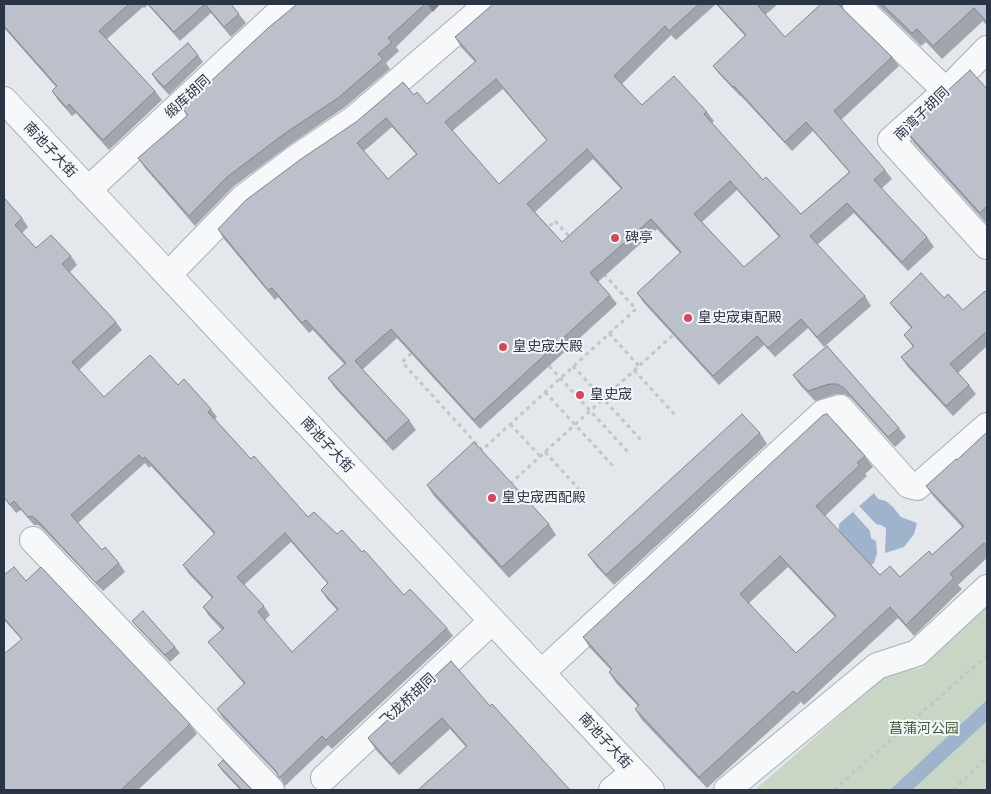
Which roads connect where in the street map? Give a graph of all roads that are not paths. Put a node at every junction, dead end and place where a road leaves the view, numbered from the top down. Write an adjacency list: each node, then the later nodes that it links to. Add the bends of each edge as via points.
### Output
1 (282, 4): 7 (street, 缎库胡同, via 285,7)
2 (488, 4): 9 (street, via 354,119 243,198)
3 (856, 4): 5 (street)
4 (987, 49): 5 (street, 南湾子胡同)
5 (946, 90): 8 (street, 南湾子胡同, via 891,140)
6 (4, 100): 7 (street, 南池子大街)
7 (88, 190): 9 (street, 南池子大街)
8 (987, 246)
9 (168, 275): 13 (street, 南池子大街)
10 (987, 426): 14 (street, via 917,487 909,484 840,408 823,413)
11 (33, 540): 17 (street)
12 (987, 588): 20 (street, via 917,654 876,666)
13 (492, 621): 14 (street, 南池子大街); 16 (street, 飞龙桥胡同)
14 (541, 673): 15 (street, 南池子大街)
15 (634, 772): 18 (street); 19 (street, 南池子大街)
16 (324, 778)
17 (271, 790)
18 (612, 790)
19 (651, 790)
20 (727, 790)

